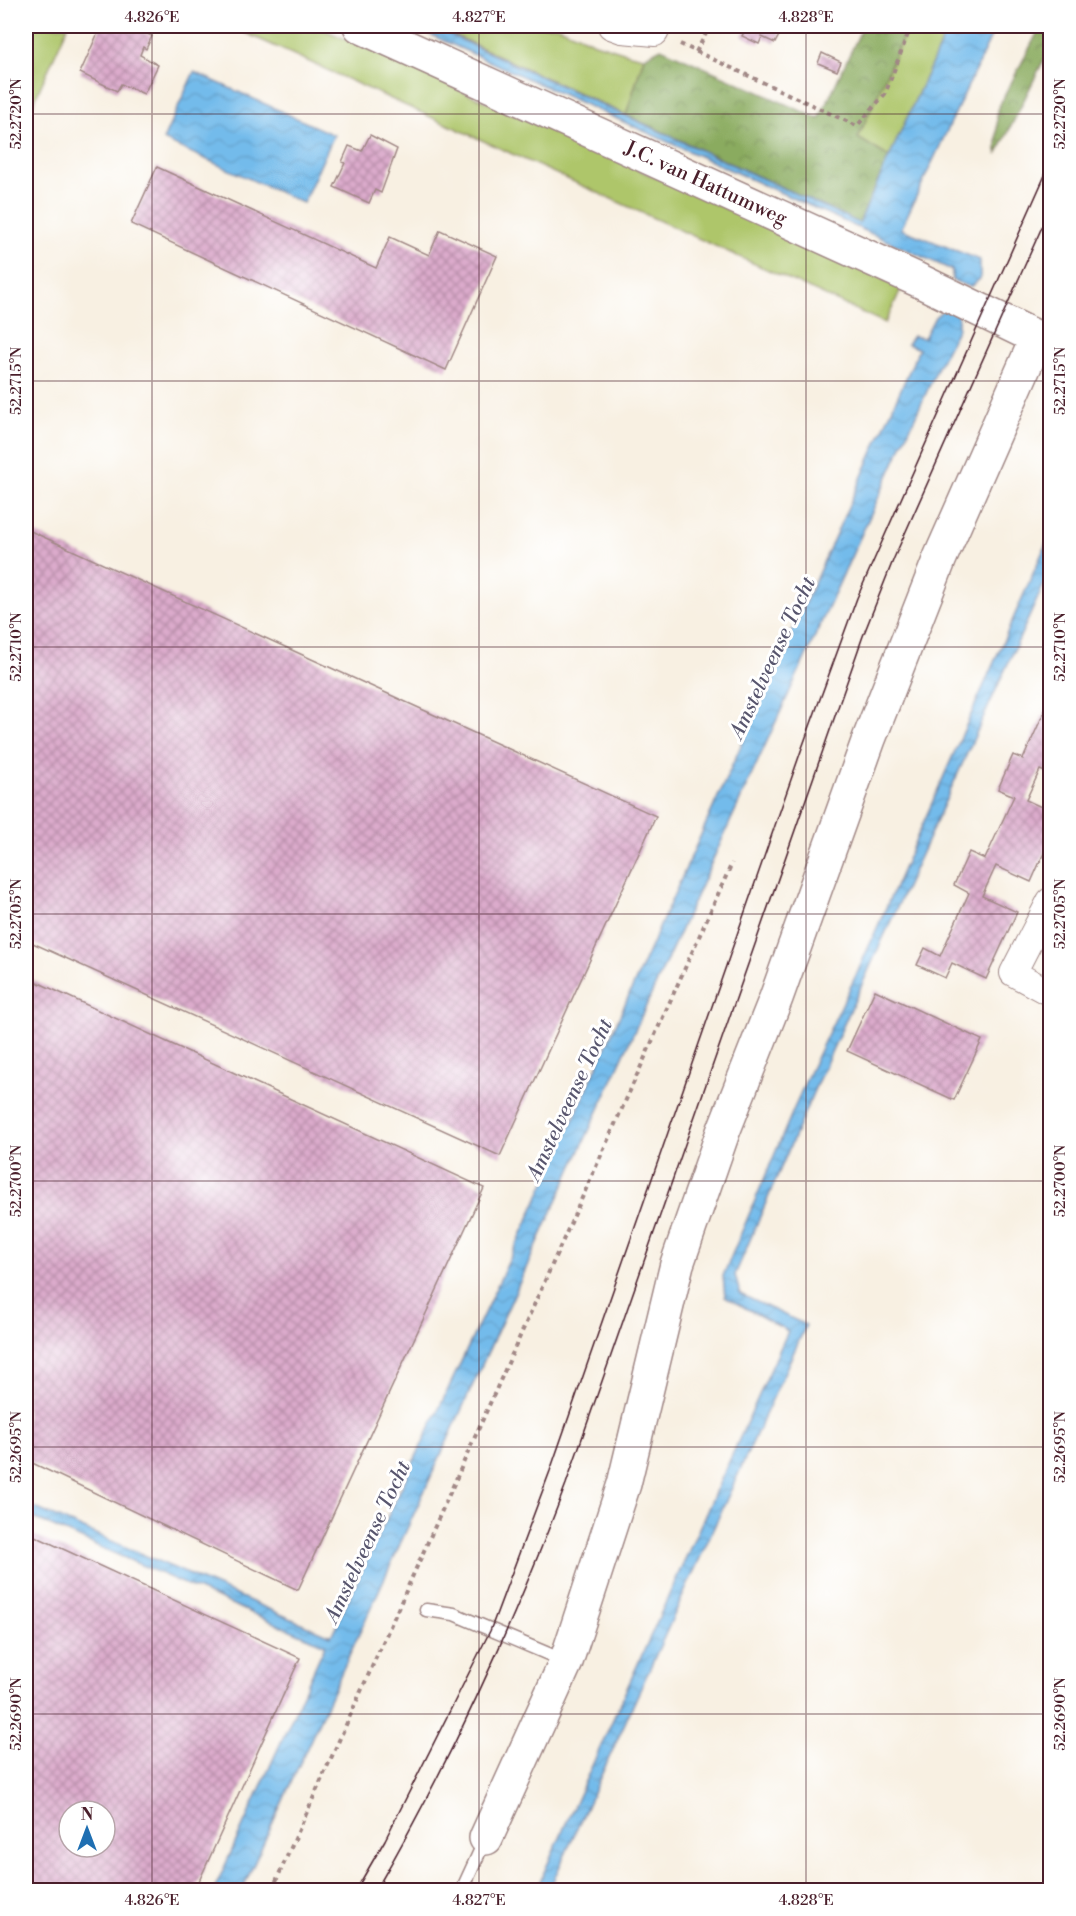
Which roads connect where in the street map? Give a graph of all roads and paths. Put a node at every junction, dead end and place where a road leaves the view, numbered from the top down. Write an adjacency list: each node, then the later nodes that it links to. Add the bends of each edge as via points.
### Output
1 (360, 26): 7 (street, J.C. van Hattumweg)
2 (611, 26): 5 (street, via 622,30)
3 (710, 26): 6 (path)
4 (911, 26): 6 (path, via 885,94 857,126)
5 (656, 29): 6 (path)
6 (696, 52)
7 (1044, 341): 12 (street, via 940,558 723,1132 677,1264 624,1484)
8 (732, 863): 14 (path)
9 (1050, 901): 10 (street, via 1013,973)
10 (1050, 993)
11 (426, 1611): 12 (lane, via 454,1614)
12 (566, 1662): 13 (street)
13 (486, 1838): 15 (lane)
14 (272, 1890)
15 (462, 1890)

